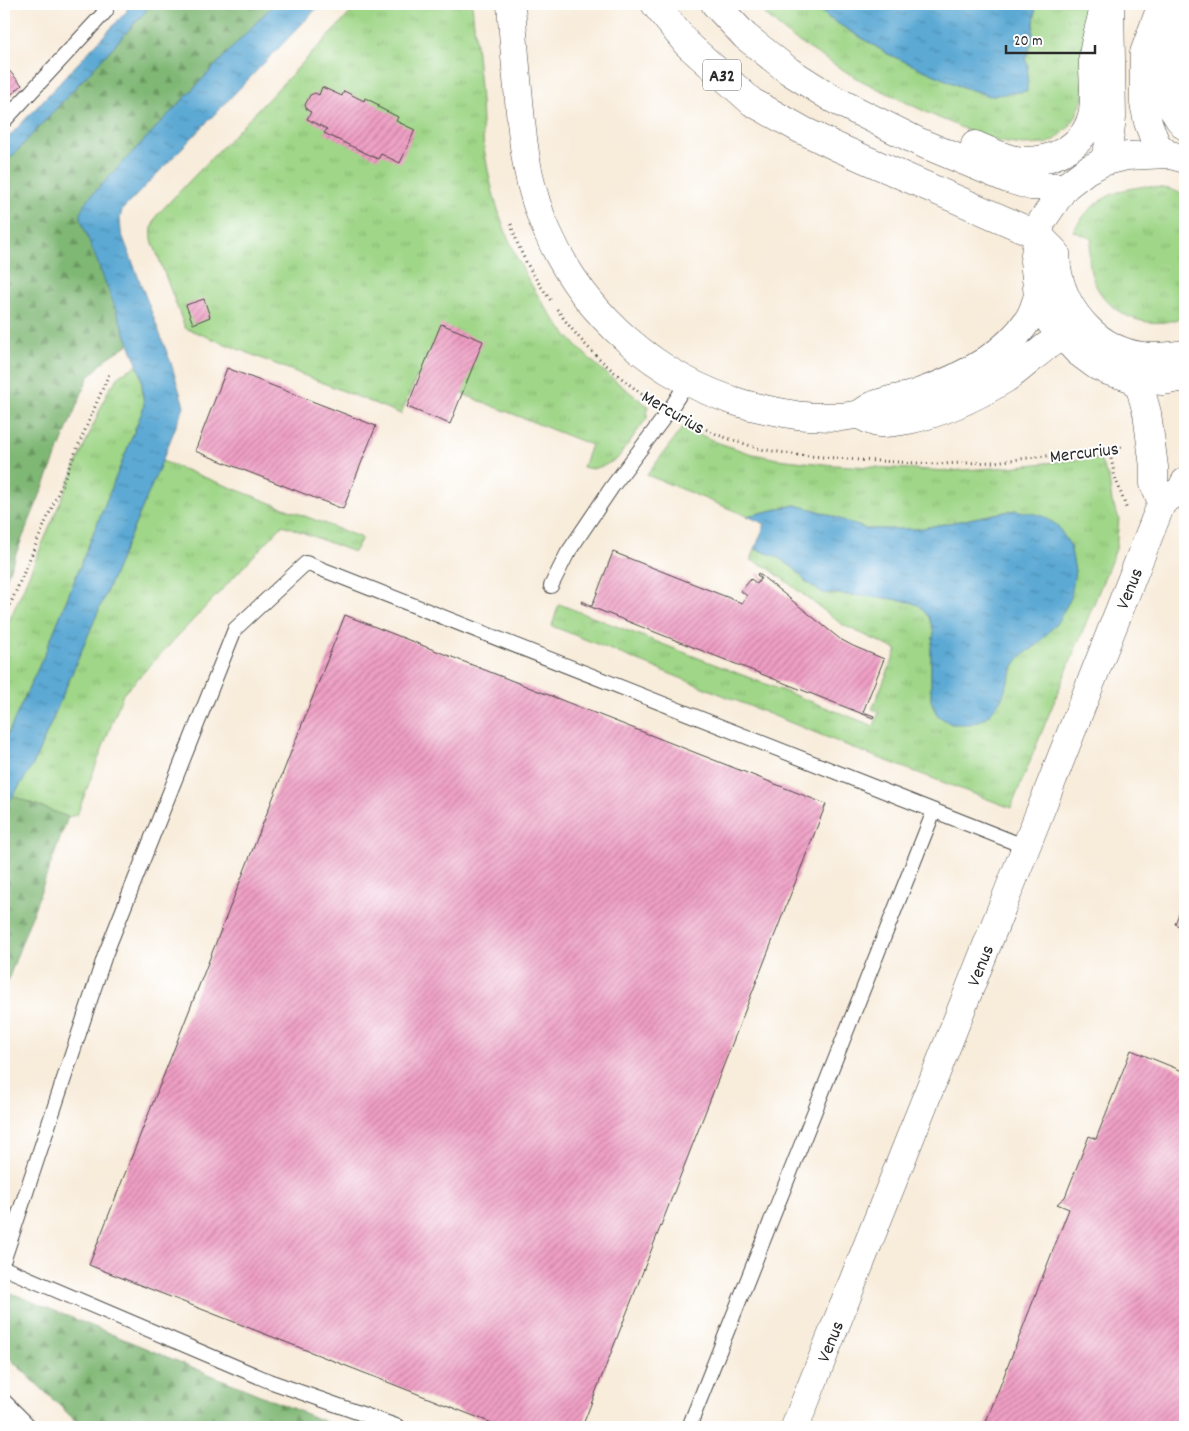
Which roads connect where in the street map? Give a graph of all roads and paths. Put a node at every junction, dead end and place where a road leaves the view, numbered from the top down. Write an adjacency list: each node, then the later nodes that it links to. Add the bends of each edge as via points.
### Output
1 (101, 4): 9 (lane, via 106,11)
2 (511, 4): 24 (main road, Mercurius, via 525,158 534,197 548,234 578,286 606,319 633,345)
3 (655, 4): 16 (main road, A32, via 687,44 752,102 837,147)
4 (715, 4): 11 (main road, A32, via 745,36 789,71 833,99)
5 (1105, 4): 11 (main road, via 1094,56 1093,112 1080,140 1068,150 1038,160 1023,161 973,144)
6 (1110, 4): 13 (main road, via 1112,118)
7 (1162, 4): 12 (main road, via 1144,53 1144,102 1156,144)
8 (1167, 4): 10 (main road, via 1167,84 1171,104)
9 (4, 121)
10 (1185, 126)
11 (919, 142): 14 (main road, A32, via 1008,179 1031,186)
12 (1176, 156): 13 (main road, via 1127,156)
13 (1103, 162): 14 (main road)
14 (1065, 187): 16 (main road, via 1042,221)
15 (510, 221): 25 (path, Mercurius, via 515,242 530,270 586,347 629,384)
16 (1038, 235): 17 (main road, via 1034,261); 18 (main road, via 1056,253 1062,289 1080,320)
17 (1038, 296): 19 (main road, via 1051,323); 26 (main road, Mercurius, via 1023,327 989,358 917,394 877,404)
18 (1092, 333): 19 (main road); 20 (main road, via 1131,354 1153,357)
19 (1063, 336): 23 (main road, via 1097,366); 26 (main road, Mercurius, via 1006,378 947,408 908,420 878,423)
20 (1185, 354)
21 (109, 374): 33 (path)
22 (1185, 377): 23 (main road, via 1163,381)
23 (1135, 379): 30 (main road, via 1147,413 1154,484)
24 (688, 381): 25 (lane); 26 (main road, Mercurius, via 732,400 773,411 799,416)
25 (668, 411): 28 (path, Mercurius, via 739,442 807,456 938,464 994,462); 32 (lane, via 567,554)
26 (857, 415)
27 (1125, 446): 28 (path, Mercurius)
28 (1109, 449): 31 (path, via 1115,477)
29 (1185, 482): 30 (main road, via 1181,490)
30 (1162, 502): 31 (main road, Venus)
31 (1143, 552): 35 (main road, Venus)
32 (551, 586)
33 (4, 619)
34 (934, 811): 35 (lane); 36 (lane, via 306,563 236,629 105,955); 41 (lane)
35 (1026, 847): 42 (main road, Venus)
36 (4, 1259)
37 (4, 1268): 40 (lane, via 269,1381)
38 (4, 1401): 39 (lane)
39 (30, 1427)
40 (399, 1427)
41 (689, 1427)
42 (795, 1427)

